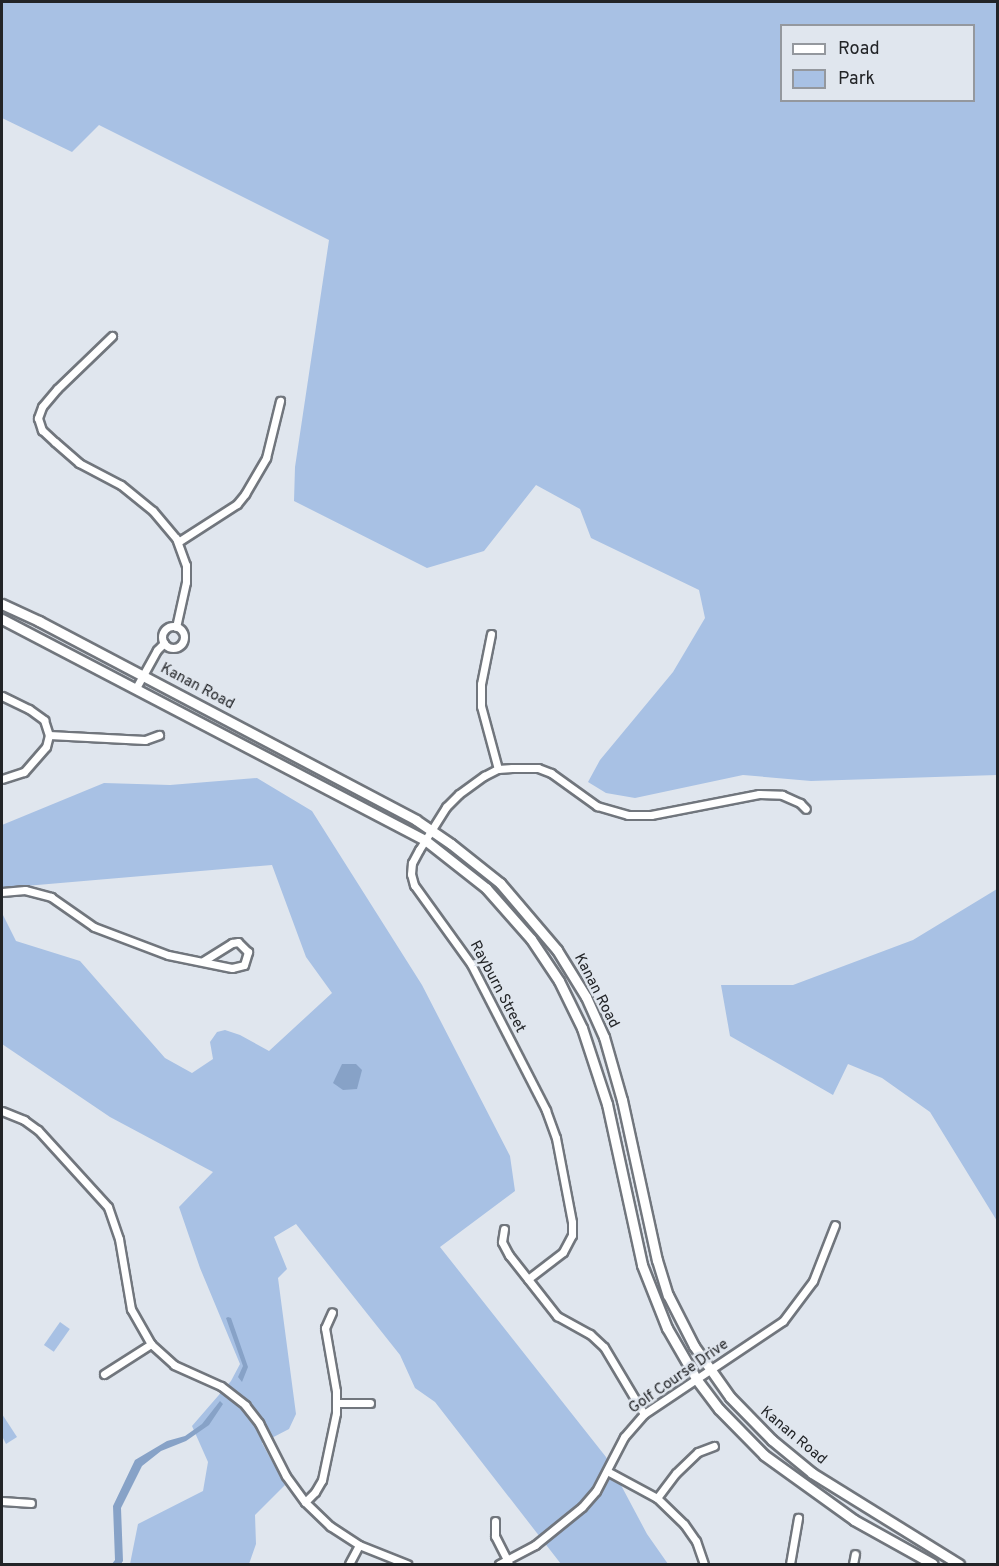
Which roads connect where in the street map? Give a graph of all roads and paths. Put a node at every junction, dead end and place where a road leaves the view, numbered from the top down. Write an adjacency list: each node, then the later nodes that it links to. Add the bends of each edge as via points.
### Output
1 (112, 336): 3 (street, via 42,407 38,418 42,430 79,462 121,485)
2 (280, 401): 3 (street, via 266,458 245,494 237,504)
3 (178, 542): 6 (street, via 186,565 186,582)
4 (2, 604): 9 (main road, Kanan Road)
5 (2, 618): 10 (main road, Kanan Road)
6 (176, 627): 8 (street, via 165,630); 8 (street, via 183,632 182,642 173,647)
7 (491, 634): 14 (street, via 481,684 481,706)
8 (164, 643): 9 (street)
9 (142, 676): 10 (street); 17 (main road, Kanan Road)
10 (136, 688): 18 (main road, Kanan Road)
11 (2, 696): 12 (street, via 44,720)
12 (49, 735): 13 (street, via 146,740); 15 (street, via 46,747 24,772)
13 (159, 735)
14 (498, 770): 16 (street, Rayburn Street, via 538,768 559,777 597,806 628,816 759,794 782,795); 17 (street, Rayburn Street, via 459,794)
15 (2, 779)
16 (806, 809)
17 (431, 829): 18 (street, Rayburn Street); 27 (main road, Kanan Road, via 477,863 524,908 557,950 586,997 617,1077 649,1228 668,1295 694,1346)
18 (425, 840): 24 (street, Rayburn Street, via 412,863 414,885 471,964 546,1110 556,1138 572,1235 563,1252); 29 (main road, Kanan Road, via 486,888 512,916 540,952 572,1006 602,1083 642,1265 667,1328)
19 (2, 892): 20 (street, via 39,892 94,927 168,956)
20 (203, 961): 20 (street, via 238,968 244,966 248,952 238,942 232,943)
21 (2, 1111): 26 (street, via 38,1130 108,1207 119,1239 131,1309)
22 (835, 1225): 27 (street, Golf Course Drive, via 813,1281 794,1309)
23 (504, 1229): 24 (street, via 502,1242)
24 (528, 1279): 32 (street, via 558,1316 604,1347)
25 (332, 1312): 30 (street, via 325,1328)
26 (151, 1344): 28 (street); 37 (street, via 174,1365 221,1386 246,1405)
27 (712, 1371): 29 (street, Golf Course Drive); 51 (main road, Kanan Road, via 748,1418 812,1473)
28 (104, 1374)
29 (697, 1380): 32 (street, Golf Course Drive); 50 (main road, Kanan Road, via 719,1409 772,1461 854,1520)
30 (337, 1403): 31 (street); 37 (street, via 322,1480)
31 (370, 1403)
32 (644, 1414): 34 (street, Golf Course Drive, via 624,1437)
33 (714, 1446): 35 (street, via 698,1452)
34 (607, 1471): 35 (street); 43 (street, Golf Course Drive, via 582,1507)
35 (657, 1498): 47 (street, via 696,1540)
36 (2, 1501): 38 (street)
37 (305, 1502): 41 (street, via 330,1526)
38 (31, 1503)
39 (798, 1518): 48 (street)
40 (495, 1521): 43 (street, via 495,1536)
41 (359, 1545): 44 (street); 45 (street)
42 (855, 1554): 49 (street)
43 (509, 1563): 46 (street, Golf Course Drive)
44 (349, 1564)
45 (407, 1564)
46 (499, 1564)
47 (704, 1564)
48 (790, 1564)
49 (853, 1564)
50 (933, 1564)
51 (959, 1564)

